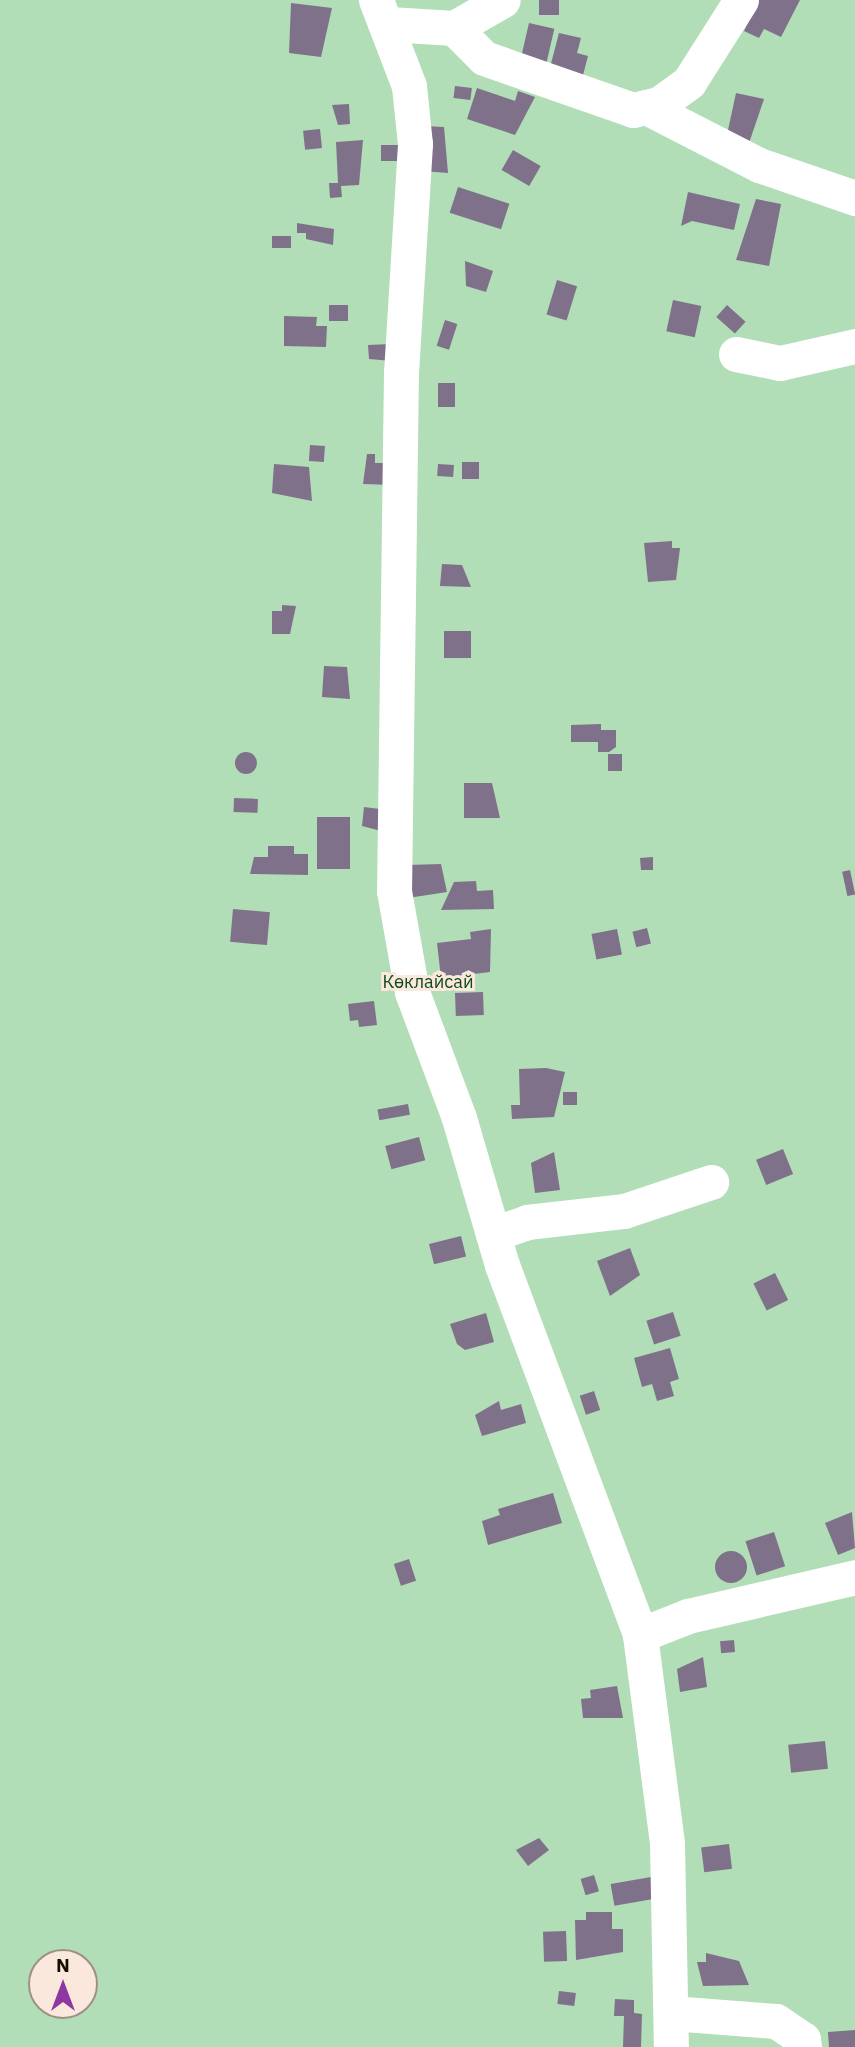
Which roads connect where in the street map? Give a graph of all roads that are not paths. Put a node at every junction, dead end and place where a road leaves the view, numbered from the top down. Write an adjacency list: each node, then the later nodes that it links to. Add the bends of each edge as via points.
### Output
1 (503, 0): 4 (street)
2 (741, 0): 5 (street, via 689,82)
3 (382, 12): 4 (street); 10 (street, via 409,86 415,144 401,372 394,891 412,992)
4 (454, 28): 5 (street, via 484,58 546,85 633,110)
5 (646, 107): 6 (street, via 759,165)
6 (855, 198)
7 (855, 346): 8 (street, via 780,363)
8 (736, 355)
9 (711, 1182): 10 (street, via 624,1210 527,1222)
10 (493, 1234): 12 (street)
11 (855, 1577): 12 (street, via 688,1616)
12 (640, 1635): 13 (street, via 667,1843)
13 (671, 2013): 14 (street); 15 (street, via 776,2021)
14 (671, 2047)
15 (804, 2047)

